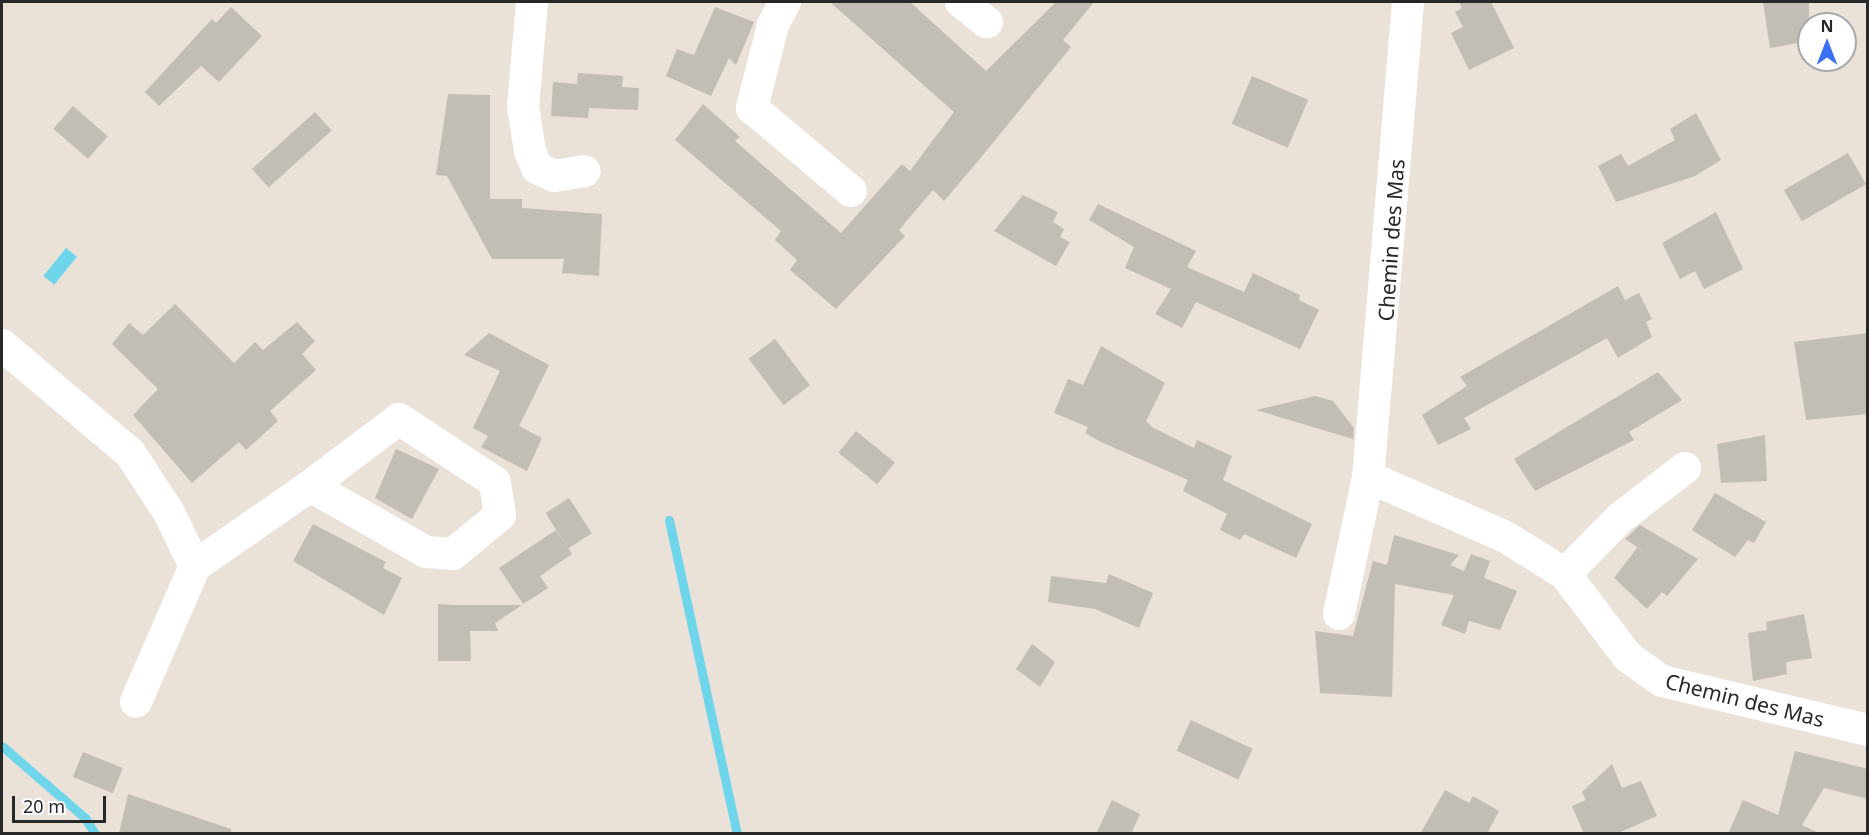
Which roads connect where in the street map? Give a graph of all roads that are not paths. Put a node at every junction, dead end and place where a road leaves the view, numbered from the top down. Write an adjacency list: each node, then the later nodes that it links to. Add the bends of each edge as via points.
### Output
1 (532, 2): 6 (street, via 523,106 530,151 537,168 554,176)
2 (785, 2): 7 (street, via 773,25 752,108)
3 (961, 2): 5 (street)
4 (1408, 2): 10 (street, Chemin des Mas)
5 (987, 22)
6 (585, 171)
7 (851, 191)
8 (2, 345): 12 (street, via 130,453 168,511)
9 (1685, 468): 13 (street, via 1620,518)
10 (1368, 477): 13 (street, Chemin des Mas, via 1504,536); 14 (street, Chemin des Mas)
11 (310, 486): 11 (street, via 399,419 495,482 500,515 453,554 426,552); 12 (street)
12 (195, 566): 15 (street)
13 (1565, 574): 16 (street, Chemin des Mas, via 1628,657 1662,681)
14 (1339, 614)
15 (136, 702)
16 (1868, 730)

